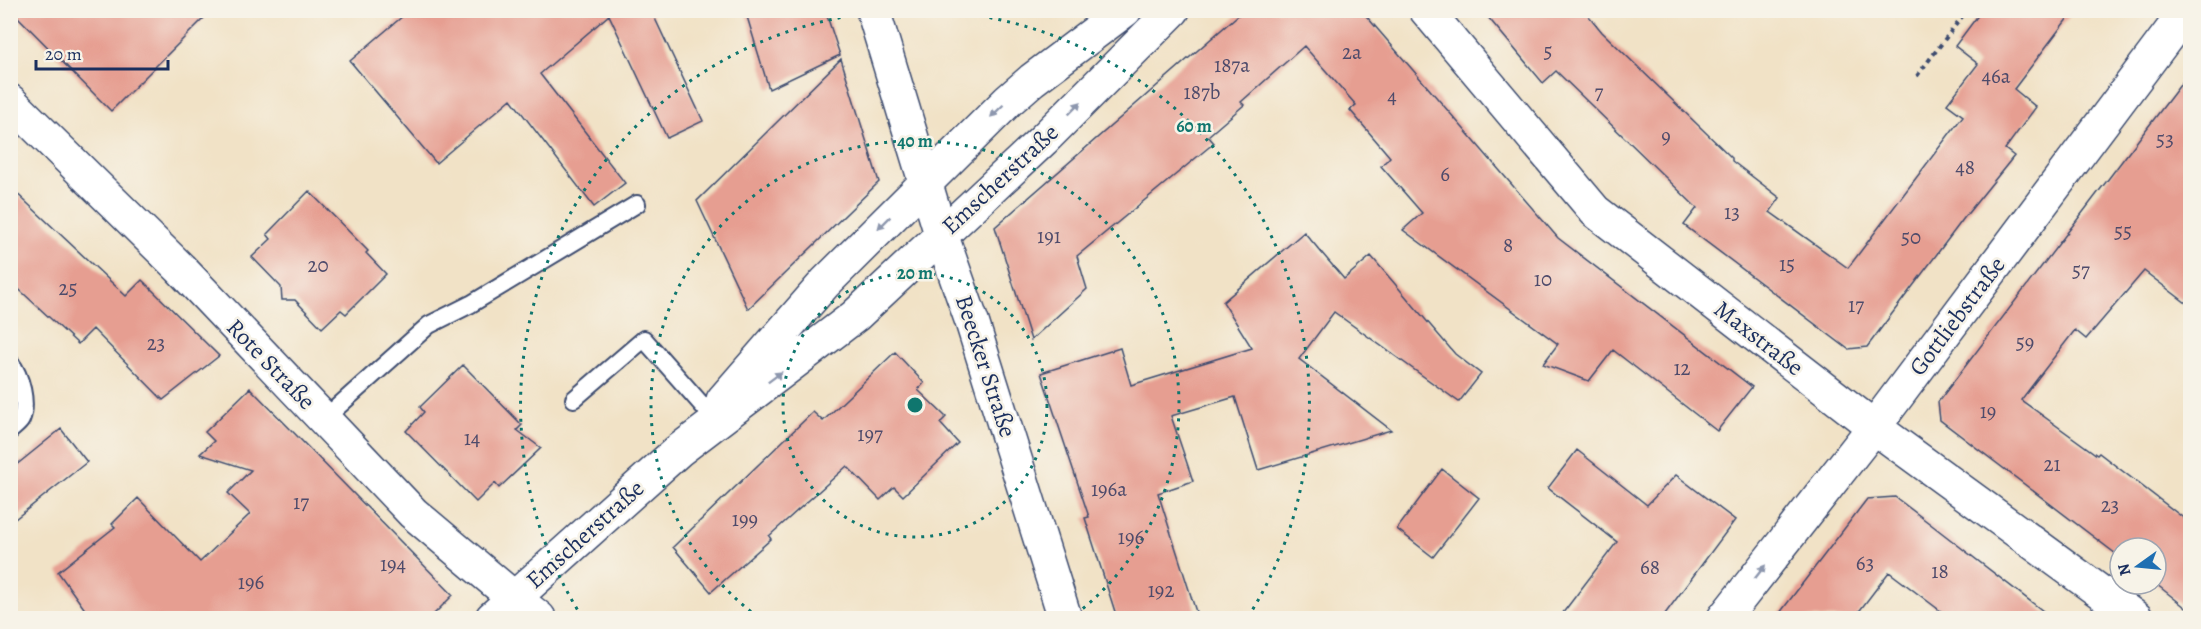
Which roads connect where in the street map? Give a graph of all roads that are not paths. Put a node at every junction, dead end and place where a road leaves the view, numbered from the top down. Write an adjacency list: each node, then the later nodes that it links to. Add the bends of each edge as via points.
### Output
1 (873, 10): 7 (street, Beecker Straße)
2 (1125, 10): 7 (street, Emscherstraße, one-way to 7, via 1032,80)
3 (1173, 10): 9 (street, Emscherstraße, one-way to 3, via 1043,140)
4 (1426, 10): 14 (street, Maxstraße, via 1595,211)
5 (2187, 10): 14 (street, Gottliebstraße)
6 (10, 101): 13 (street, Rote Straße, via 180,268)
7 (926, 182): 9 (street, Beecker Straße); 12 (street, Emscherstraße, one-way to 12, via 825,283)
8 (637, 204): 13 (lane, via 429,325)
9 (941, 234): 16 (street, Emscherstraße, one-way to 9, via 837,331); 19 (street, Beecker Straße)
10 (10, 362): 15 (lane, via 24,397 21,421)
11 (574, 399): 12 (lane, via 644,339)
12 (710, 414): 16 (street, Emscherstraße)
13 (324, 419): 17 (street, Rote Straße)
14 (1874, 427): 20 (street, Gottliebstraße, one-way to 14); 21 (street, Maxstraße)
15 (10, 431)
16 (678, 451): 17 (street, Emscherstraße)
17 (503, 608): 18 (street, Rote Straße)
18 (539, 618)
19 (1065, 618)
20 (1724, 618)
21 (2136, 618)

